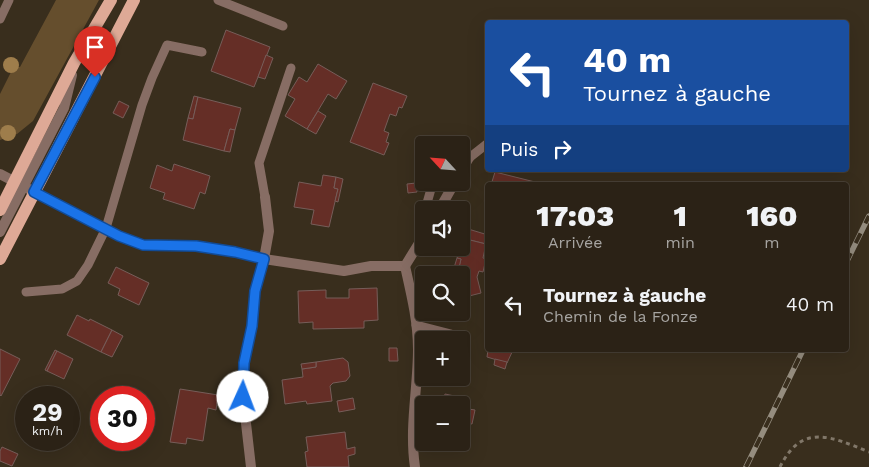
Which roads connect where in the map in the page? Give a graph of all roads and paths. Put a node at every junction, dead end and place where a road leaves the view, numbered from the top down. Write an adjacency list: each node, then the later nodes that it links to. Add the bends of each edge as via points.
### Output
1 (9, 0): 5 (lane)
2 (110, 0): 12 (main road, via 74,64)
3 (134, 0): 12 (main road)
4 (218, 0): 6 (lane)
5 (0, 19)
6 (283, 26)
7 (202, 52): 15 (lane, via 167,45 142,105)
8 (291, 68): 13 (lane, via 259,163)
9 (485, 146): 10 (lane)
10 (470, 157)
11 (0, 174): 12 (street)
12 (24, 187): 14 (main road); 15 (street); 16 (street); 18 (main road)
13 (265, 197): 19 (street, via 269,231)
14 (0, 210)
15 (106, 228): 19 (street, via 143,245 196,246); 21 (lane, via 77,281 62,288)
16 (0, 232)
17 (415, 250): 20 (street)
18 (0, 259)
19 (264, 259): 20 (street, via 344,271 372,266); 25 (street, via 255,291 244,363 243,397)
20 (405, 266): 22 (street)
21 (26, 292)
22 (416, 325): 23 (lane); 26 (street, via 418,348 412,438)
23 (439, 331)
24 (869, 452): 27 (path, via 831,437 814,436 799,442)
25 (250, 467)
26 (415, 467)
27 (780, 467)

